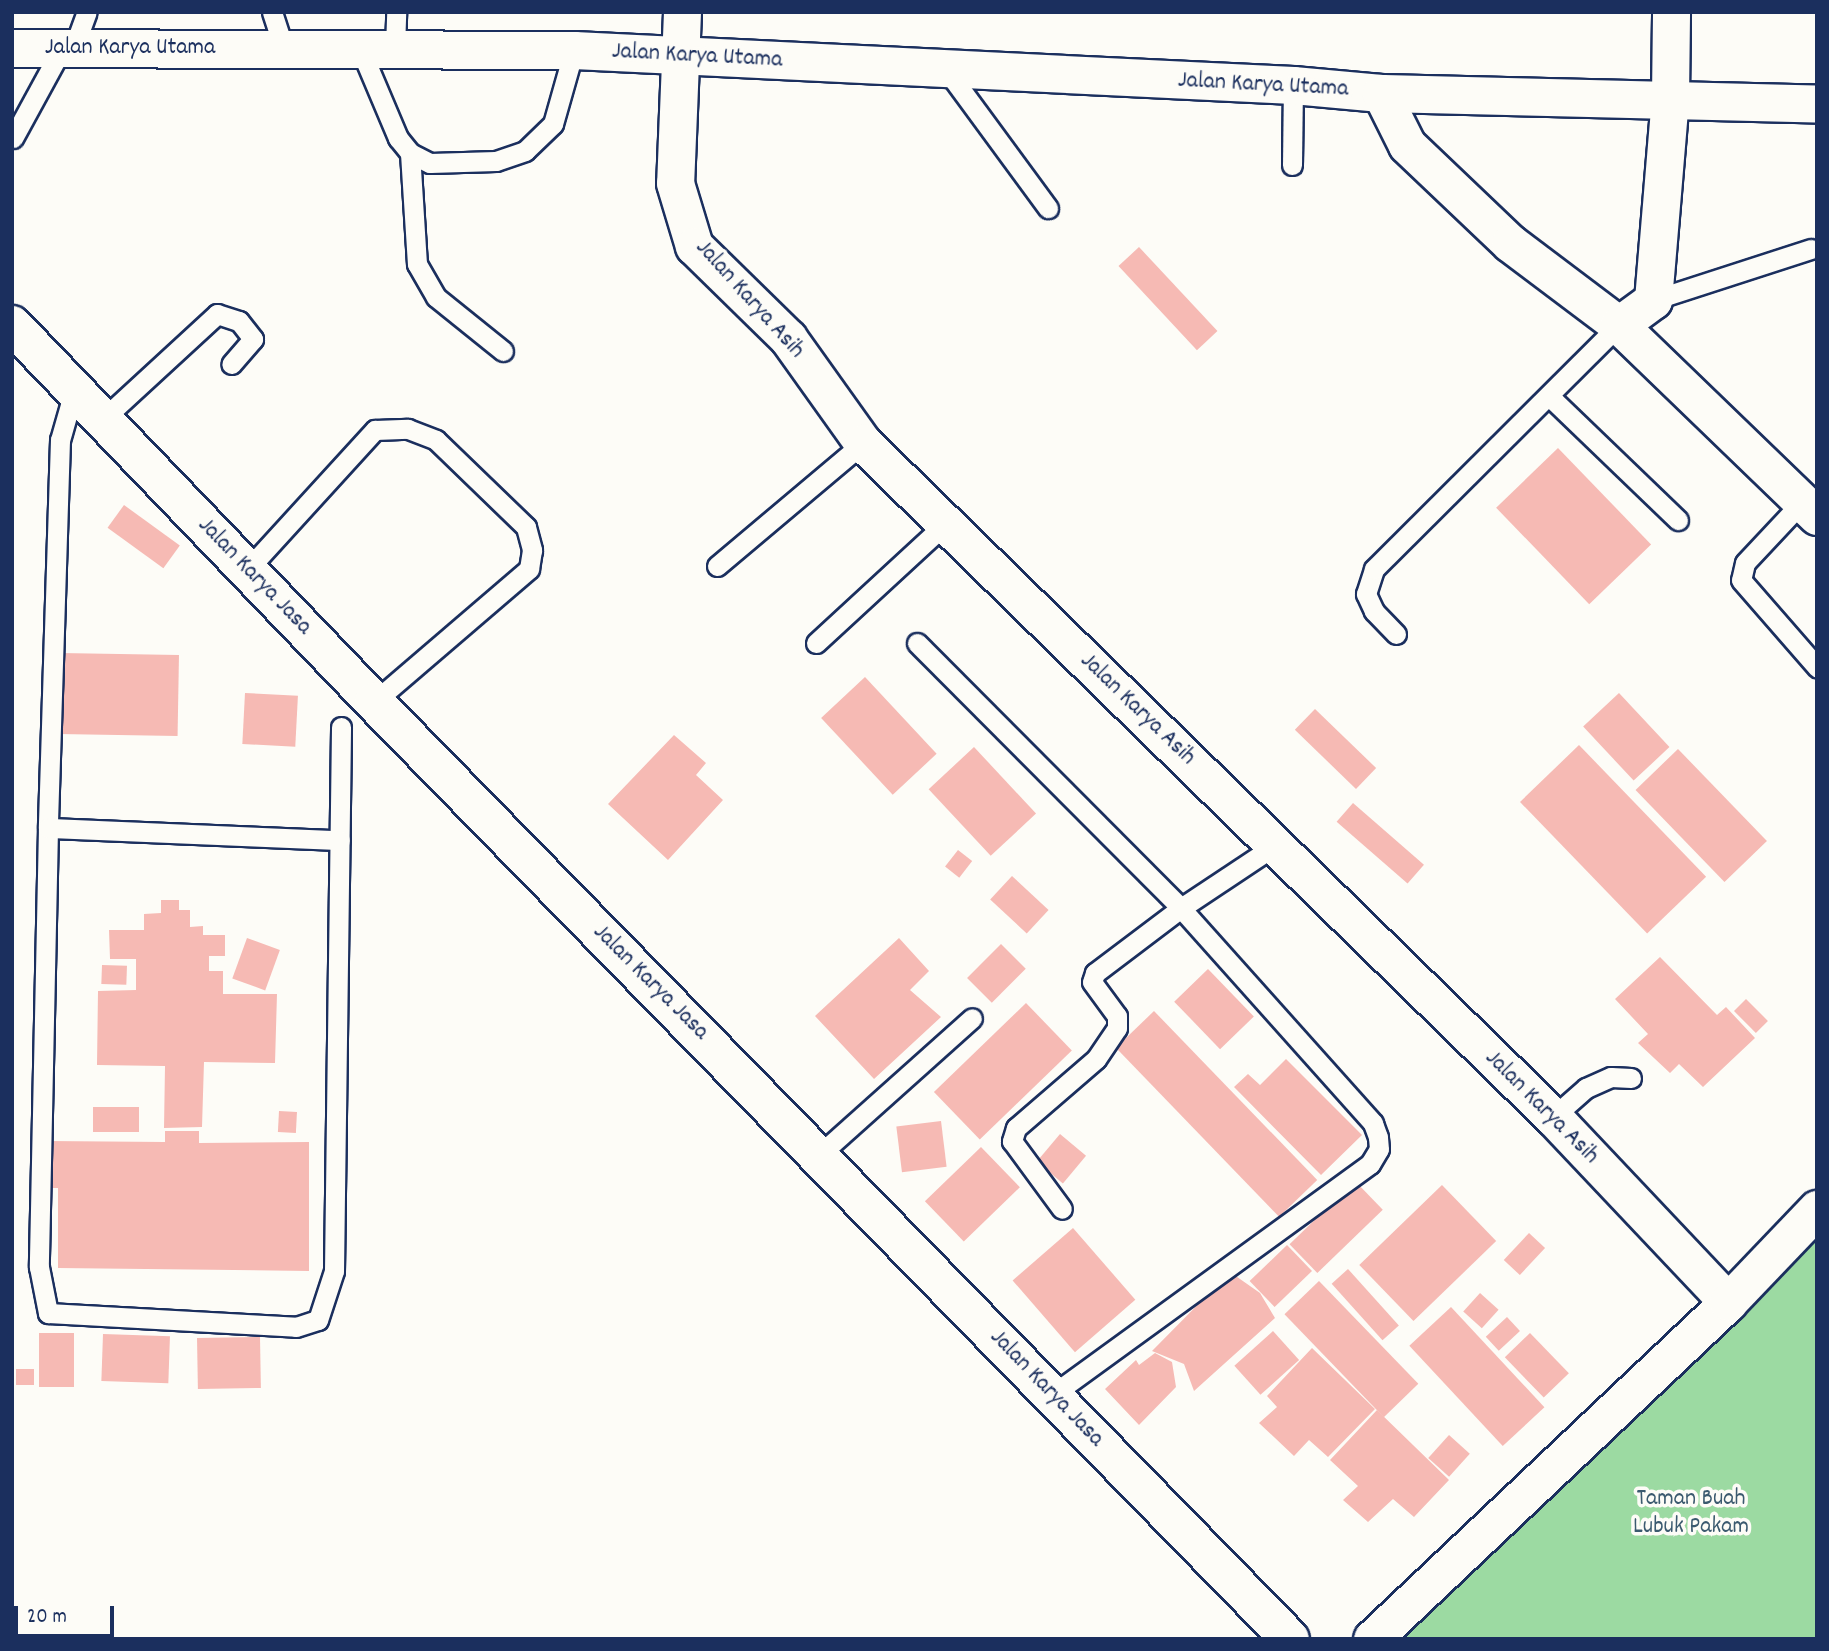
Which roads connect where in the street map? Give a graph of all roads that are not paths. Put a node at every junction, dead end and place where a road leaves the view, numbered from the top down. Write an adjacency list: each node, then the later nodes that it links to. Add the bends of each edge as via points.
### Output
1 (87, 12): 7 (lane)
2 (272, 12): 9 (lane)
3 (396, 12): 8 (lane)
4 (682, 12): 11 (street, Jalan Karya Asih)
5 (1671, 12): 15 (street)
6 (12, 48): 7 (street, Jalan Karya Utama)
7 (68, 48): 9 (street, Jalan Karya Utama); 17 (lane)
8 (378, 48): 9 (street, Jalan Karya Utama); 10 (street, Jalan Karya Utama); 18 (lane, via 398,138)
9 (284, 50)
10 (574, 50): 11 (street, Jalan Karya Utama); 18 (lane, via 552,124 525,151 496,161 430,163)
11 (680, 56): 12 (street, Jalan Karya Utama); 30 (street, Jalan Karya Asih, via 676,183 694,246 788,338)
12 (948, 72): 13 (street, Jalan Karya Utama); 20 (lane)
13 (1293, 85): 14 (street, Jalan Karya Utama); 19 (lane)
14 (1381, 93): 15 (street, Jalan Karya Utama); 24 (street, via 1407,145 1510,243)
15 (1670, 97): 16 (street, Jalan Karya Utama); 22 (street)
16 (1817, 103)
17 (13, 138)
18 (410, 153): 25 (lane, via 417,264 436,297)
19 (1292, 164)
20 (1048, 208)
21 (1811, 249): 22 (lane)
22 (1653, 300): 24 (street)
23 (12, 325): 27 (street, Jalan Karya Jasa)
24 (1619, 325): 28 (lane); 31 (street)
25 (503, 351)
26 (231, 364): 29 (lane, via 253,339 239,321 217,314)
27 (74, 391): 29 (street, Jalan Karya Jasa); 42 (lane, via 60,440)
28 (1549, 396): 32 (lane); 36 (lane, via 1374,569 1366,594 1374,611)
29 (103, 419): 35 (street, Jalan Karya Jasa)
30 (863, 443): 33 (street, Jalan Karya Asih); 34 (lane)
31 (1810, 509): 39 (lane, via 1745,563 1741,580)
32 (1678, 520)
33 (945, 524): 37 (lane); 44 (street, Jalan Karya Asih)
34 (717, 566)
35 (247, 570): 40 (street, Jalan Karya Jasa); 40 (lane, via 375,430 408,429 436,440 526,527 532,550 529,569)
36 (1396, 634)
37 (816, 643)
38 (917, 643): 45 (lane)
39 (1817, 667)
40 (374, 702): 49 (street, Jalan Karya Jasa)
41 (341, 727): 43 (lane)
42 (48, 828): 43 (lane); 43 (lane, via 41,1293 48,1313 58,1316 156,1322 296,1327 318,1320 334,1270)
43 (340, 840)
44 (1276, 845): 45 (lane); 48 (street, Jalan Karya Asih)
45 (1181, 908): 50 (lane, via 1095,973 1092,982 1117,1016 1117,1028 1096,1059 1016,1128 1012,1141); 53 (lane, via 1373,1123 1379,1149 1370,1164)
46 (972, 1018): 49 (lane)
47 (1631, 1078): 48 (lane, via 1611,1077 1586,1088)
48 (1553, 1117): 52 (street, Jalan Karya Asih)
49 (819, 1155): 53 (street, Jalan Karya Jasa)
50 (1062, 1209)
51 (1817, 1209): 52 (street)
52 (1728, 1302): 55 (street)
53 (1052, 1395): 54 (street, Jalan Karya Jasa)
54 (1290, 1639)
55 (1372, 1639)

